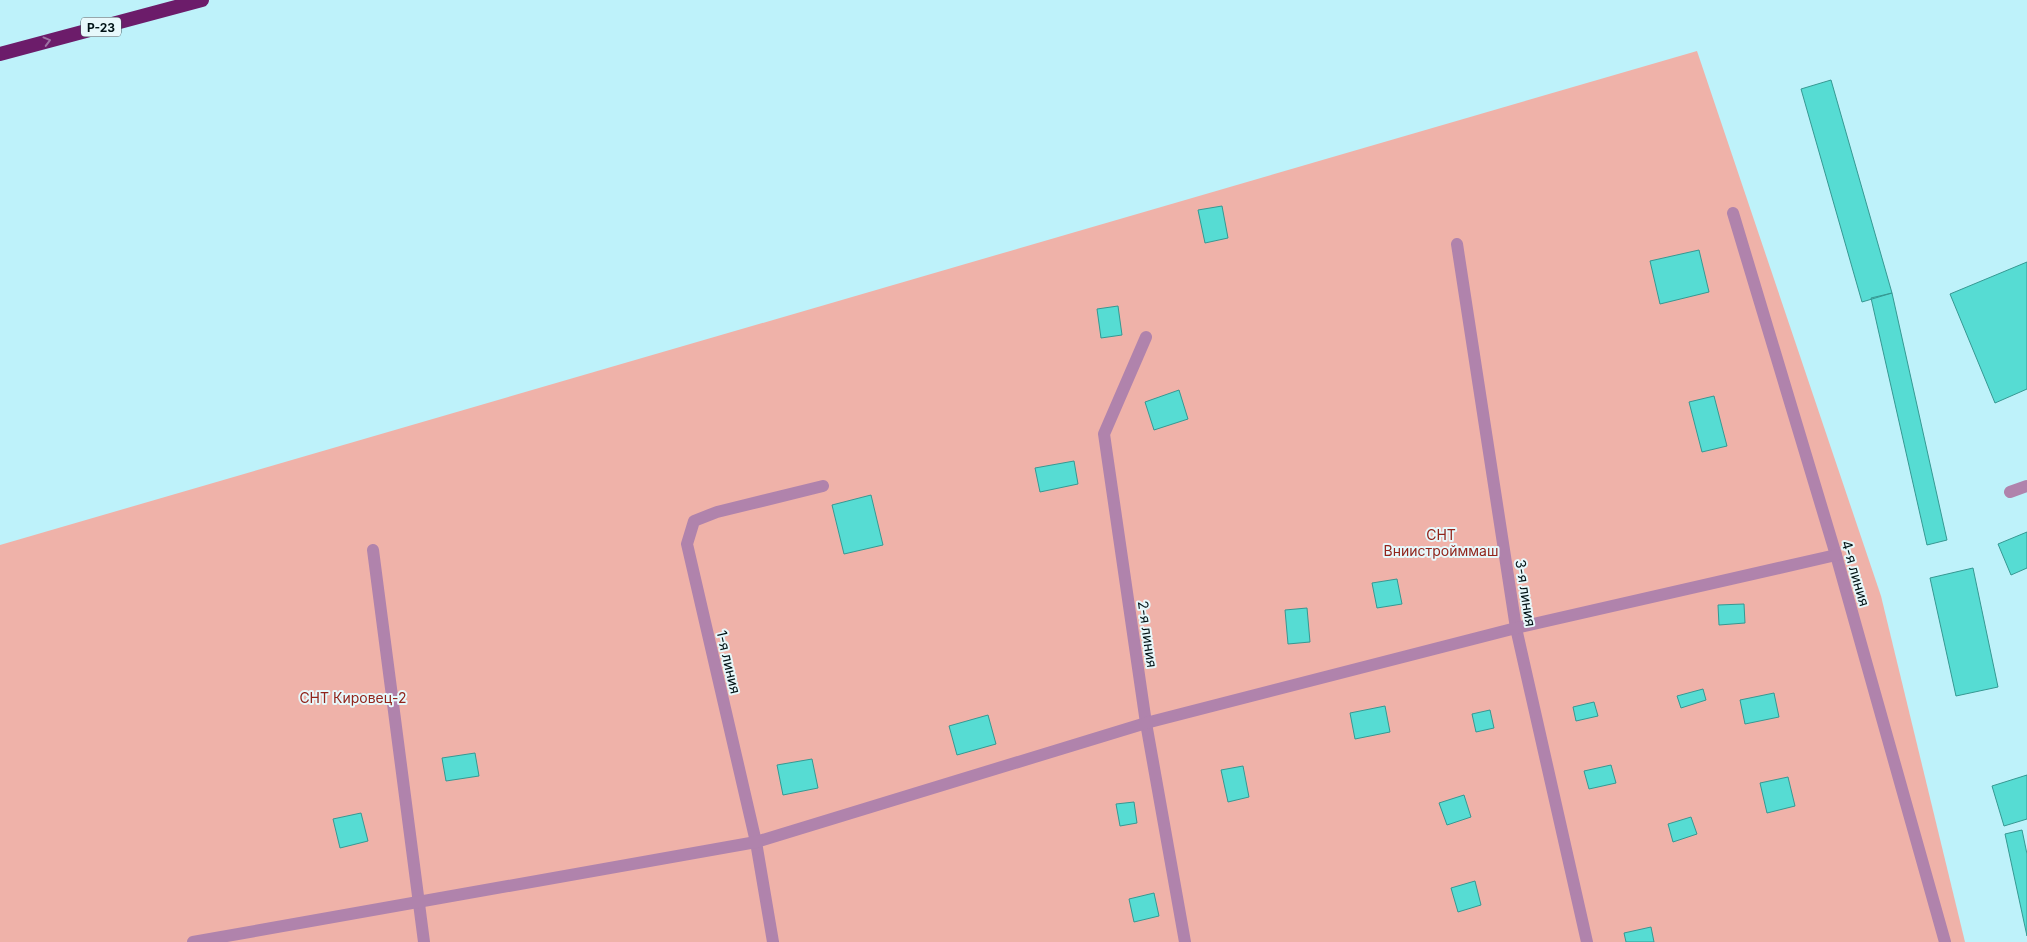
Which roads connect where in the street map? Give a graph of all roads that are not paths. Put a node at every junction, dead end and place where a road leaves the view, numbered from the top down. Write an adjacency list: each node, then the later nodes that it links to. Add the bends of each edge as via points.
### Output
1 (202, 0): 2 (highway, Р-23, one-way to 1)
2 (0, 54)
3 (1733, 214): 10 (street, 4-я линия)
4 (1457, 244): 11 (street, 3-я линия)
5 (1146, 337): 12 (street, 2-я линия, via 1104,434)
6 (823, 486): 13 (street, 1-я линия, via 717,512 694,521 686,544)
7 (2027, 486): 8 (street)
8 (2010, 492)
9 (373, 550): 14 (street)
10 (1836, 555): 11 (street); 20 (street, 4-я линия)
11 (1516, 628): 12 (street); 19 (street, 3-я линия)
12 (1146, 723): 13 (street); 18 (street, 2-я линия)
13 (756, 842): 14 (street); 17 (street, 1-я линия)
14 (418, 904): 15 (street); 16 (street)
15 (193, 942)
16 (424, 942)
17 (773, 942)
18 (1185, 942)
19 (1587, 942)
20 (1945, 942)

